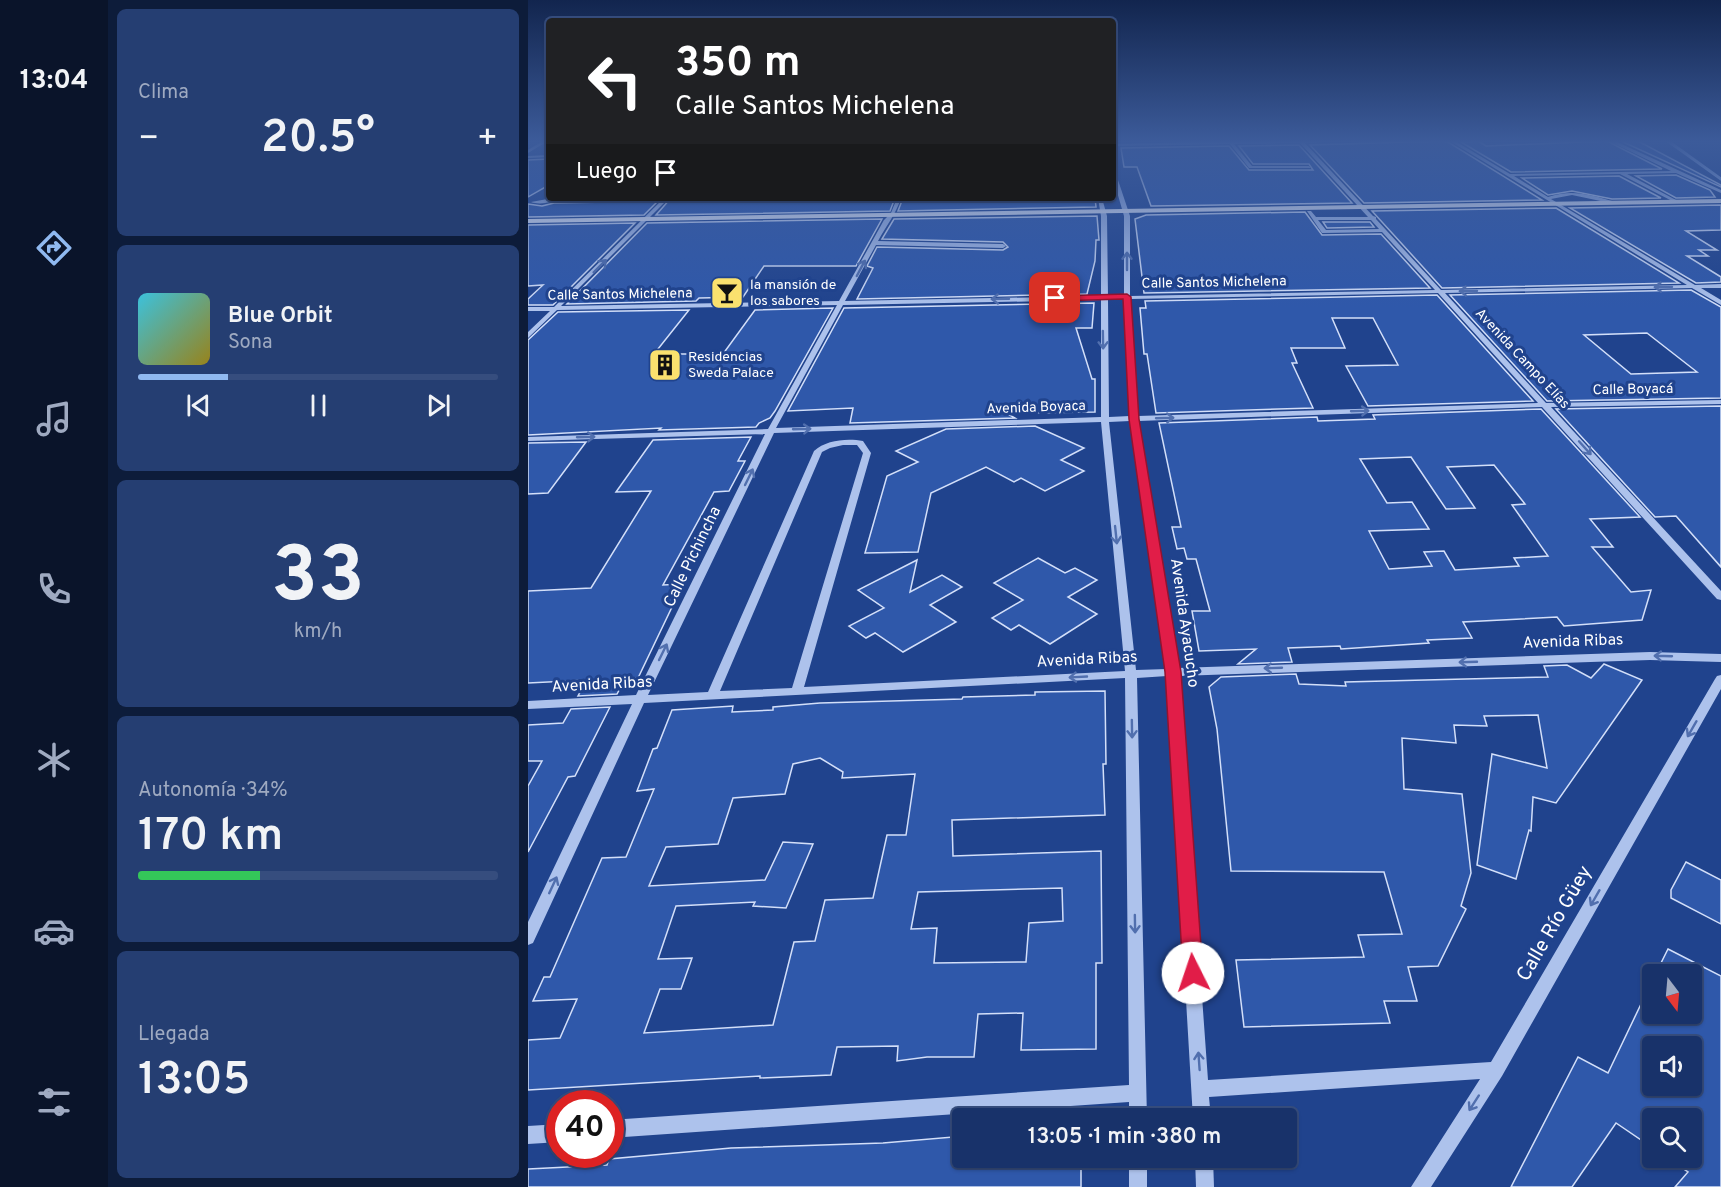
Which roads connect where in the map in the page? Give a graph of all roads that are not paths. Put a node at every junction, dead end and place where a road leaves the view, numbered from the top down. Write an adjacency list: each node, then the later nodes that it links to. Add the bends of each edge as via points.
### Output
1 (1121, 196): 18 (street, Avenida Ayacucho)
2 (1354, 196): 15 (street, Avenida Campo Elías)
3 (1546, 196): 6 (street)
4 (1552, 196): 6 (street)
5 (1665, 196): 10 (street)
6 (1558, 199): 10 (main road); 15 (main road); 16 (street)
7 (550, 201): 12 (street)
8 (664, 201): 24 (street)
9 (898, 201): 20 (street, Calle Pichincha)
10 (1674, 201): 11 (main road)
11 (1721, 201)
12 (531, 204)
13 (1721, 206): 16 (main road)
14 (1102, 208): 18 (main road); 20 (main road); 33 (street)
15 (1365, 208): 16 (main road); 17 (main road); 18 (main road); 21 (street, Avenida Campo Elías)
16 (1565, 209): 30 (street)
17 (1339, 212): 19 (main road); 22 (street)
18 (1126, 213): 19 (main road); 34 (street, Avenida Ayacucho, one-way to 18)
19 (1311, 216): 22 (street); 27 (street, via 1324,232)
20 (890, 217): 24 (main road); 28 (street, Calle Pichincha)
21 (1374, 218): 22 (street); 26 (street, Avenida Campo Elías)
22 (1345, 219): 27 (street)
23 (528, 221): 24 (main road)
24 (644, 222): 25 (main road); 37 (street, one-way to 24)
25 (528, 226)
26 (1384, 230): 27 (street); 32 (street, Avenida Campo Elías)
27 (1356, 231)
28 (874, 243): 29 (street); 35 (street, Calle Pichincha, one-way to 28)
29 (1004, 246)
30 (1693, 286): 31 (street, Calle Santos Michelena); 32 (street, Calle Santos Michelena, one-way to 32); 36 (street)
31 (1721, 286)
32 (1441, 291): 34 (street, Calle Santos Michelena); 41 (street, Avenida Campo Elías)
33 (1102, 297): 34 (street, Calle Santos Michelena); 35 (street, Calle Santos Michelena, one-way to 35); 43 (street, one-way to 43)
34 (1127, 297): 42 (street, Avenida Ayacucho)
35 (843, 302): 37 (street, Calle Santos Michelena); 44 (street, Calle Pichincha)
36 (1721, 303)
37 (557, 308): 38 (street, Calle Santos Michelena); 39 (street)
38 (528, 309)
39 (528, 336)
40 (1721, 402): 41 (street, Calle Boyacá)
41 (1545, 405): 42 (street, Avenida Boyaca, one-way to 41); 46 (street, Avenida Campo Elías, one-way to 46)
42 (1134, 419): 43 (street, Avenida Boyaca); 48 (street, Avenida Ayacucho)
43 (1105, 420): 44 (street, Avenida Boyaca, one-way to 43); 49 (street, one-way to 49)
44 (771, 430): 45 (street, Avenida Boyaca, one-way to 44); 53 (street, Calle Pichincha, one-way to 44)
45 (528, 439)
46 (1721, 597)
47 (1721, 658): 48 (street, Avenida Ribas, one-way to 48, via 1650,656)
48 (1173, 672): 49 (street, Avenida Ribas); 57 (street, Avenida Ayacucho, one-way to 48)
49 (1131, 674): 51 (street, Avenida Ribas, one-way to 51); 58 (street, one-way to 58)
50 (1721, 679): 56 (street, Calle Río Güey, one-way to 56)
51 (797, 691): 52 (street, Avenida Ribas); 52 (street, via 867,453 860,443 836,443 818,451)
52 (712, 696): 53 (street, Avenida Ribas)
53 (640, 699): 54 (street, Avenida Ribas); 55 (street, Calle Pichincha, one-way to 53)
54 (528, 705)
55 (528, 938)
56 (1496, 1070): 57 (street); 68 (street, Calle Río Güey, one-way to 68)
57 (1201, 1089): 60 (street, Avenida Ayacucho)
58 (1138, 1094): 59 (street); 61 (street)
59 (1138, 1108)
60 (1202, 1108)
61 (624, 1128)
62 (546, 1133): 63 (street)
63 (528, 1135)
64 (1138, 1168): 66 (street)
65 (1204, 1168): 67 (street)
66 (1138, 1187)
67 (1205, 1187)
68 (1420, 1187)

